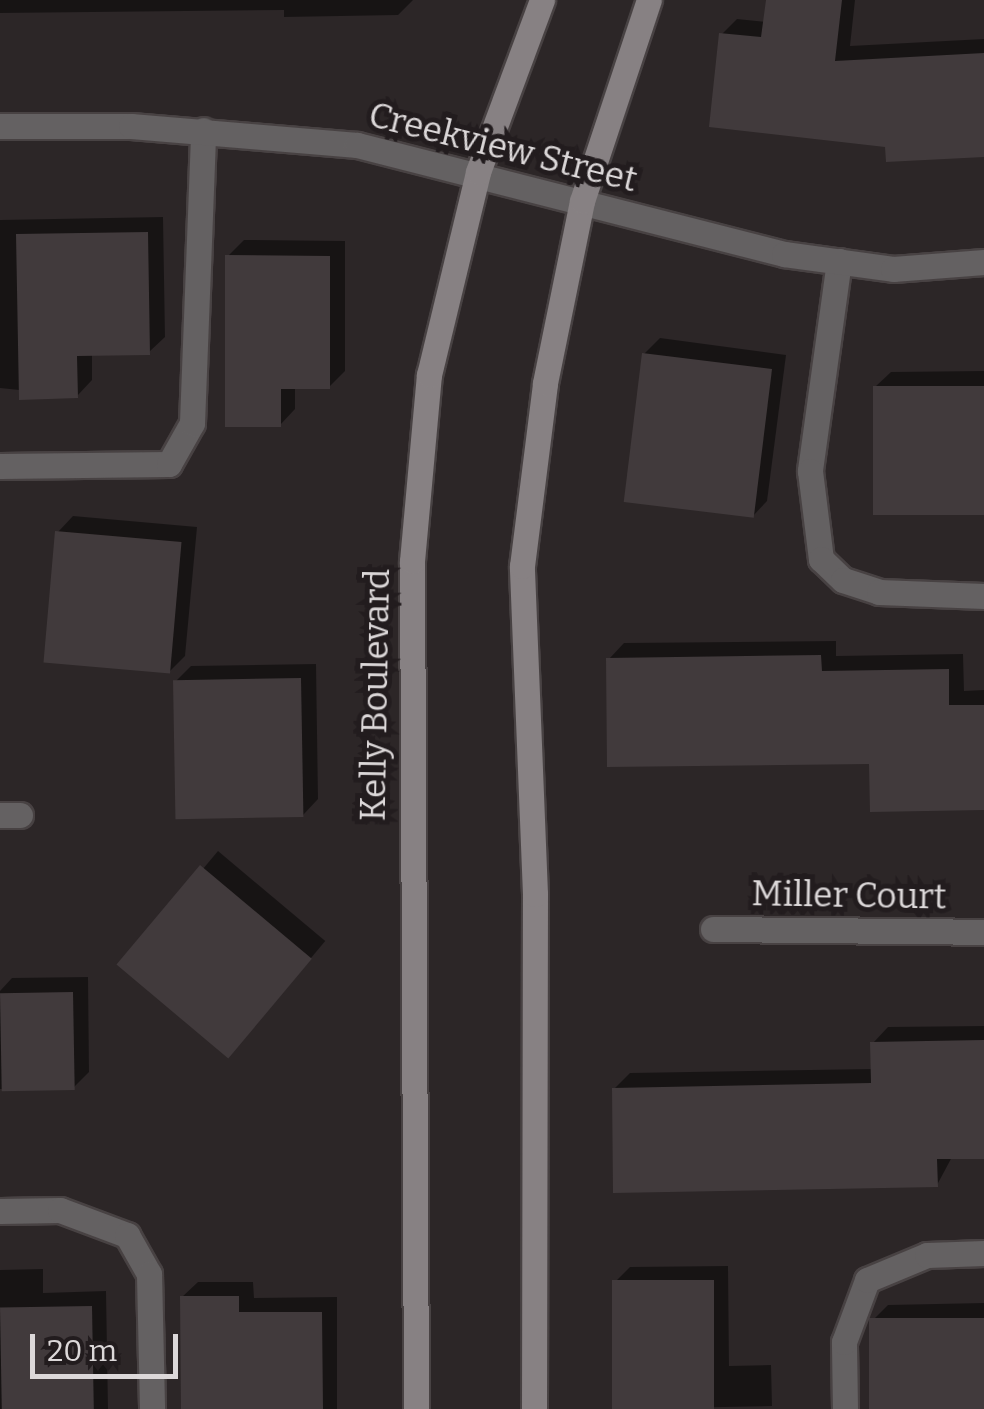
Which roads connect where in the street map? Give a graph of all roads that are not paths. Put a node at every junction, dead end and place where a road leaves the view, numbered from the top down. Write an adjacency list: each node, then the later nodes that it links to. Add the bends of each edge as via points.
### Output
1 (542, 0): 5 (main road, Kelly Boulevard)
2 (649, 0): 6 (main road)
3 (0, 126): 4 (street, Creekview Street)
4 (203, 130): 5 (street, Creekview Street, via 357,145); 9 (street, via 192,423 170,464)
5 (478, 172): 6 (street, Creekview Street); 16 (main road, Kelly Boulevard, via 429,375 412,561)
6 (582, 201): 7 (street, Creekview Street); 17 (main road, via 545,383 522,566 535,894)
7 (839, 262): 8 (street, Creekview Street, via 893,270); 10 (street, via 810,471 821,560 844,580 879,592)
8 (984, 262)
9 (0, 466)
10 (984, 596)
11 (713, 929): 12 (street, Miller Court)
12 (984, 932)
13 (0, 1211): 15 (street, via 60,1210 127,1234 149,1274)
14 (984, 1253): 18 (street, via 926,1255 867,1280 844,1342)
15 (152, 1409)
16 (416, 1409)
17 (534, 1409)
18 (845, 1409)

